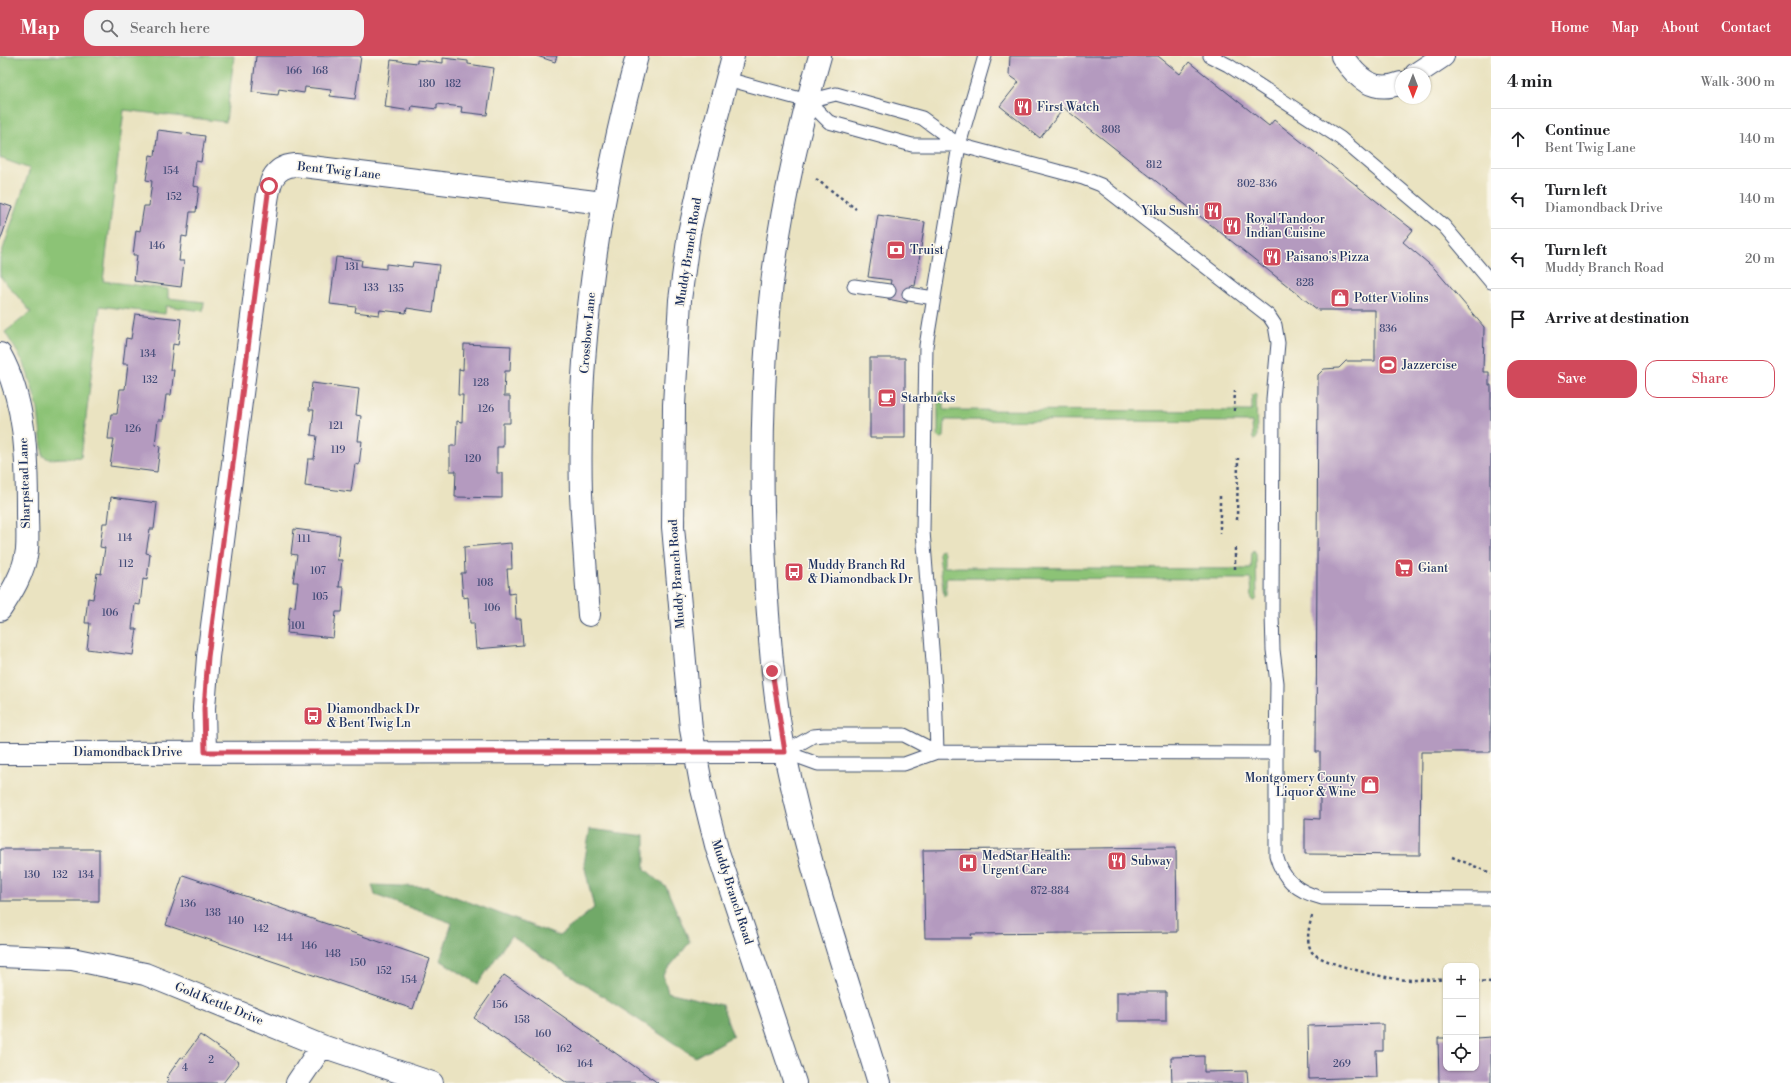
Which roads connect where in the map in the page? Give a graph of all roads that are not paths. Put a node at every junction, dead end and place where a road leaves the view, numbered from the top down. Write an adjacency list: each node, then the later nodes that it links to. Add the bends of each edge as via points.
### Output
1 (637, 56): 13 (street, Crossbow Lane)
2 (733, 56): 9 (street, Muddy Branch Road)
3 (820, 56): 11 (street)
4 (985, 56): 12 (lane)
5 (1210, 56): 14 (lane, via 1340,138 1444,226)
6 (1342, 56): 10 (street, via 1362,81 1377,86)
7 (1443, 56): 8 (street)
8 (1425, 68)
9 (727, 79): 11 (lane); 23 (street, Muddy Branch Road, via 689,233 680,300 674,405 673,527)
10 (1395, 85)
11 (808, 101): 12 (lane, via 828,122 912,145); 12 (lane, via 836,94 922,118); 24 (street, via 784,206 775,263 768,323 762,435 764,543 772,671)
12 (959, 145): 18 (lane); 27 (lane, via 1101,185 1269,316 1275,325 1278,343 1273,399 1272,614 1277,683)
13 (603, 202): 21 (street, Crossbow Lane, via 583,386 581,494); 22 (street, Bent Twig Lane, via 295,165 280,169 273,176 266,208 208,657 204,708)
14 (1491, 282)
15 (854, 286): 16 (lane)
16 (889, 291)
17 (909, 294): 18 (lane)
18 (934, 298): 25 (lane, via 926,346 923,531 936,688)
19 (0, 354): 20 (street, Sharpstead Lane, via 11,377 25,441 27,551 17,584)
20 (0, 610)
21 (589, 615)
22 (205, 752): 23 (street, Diamondback Drive); 26 (street, Diamondback Drive)
23 (694, 752): 24 (street, Diamondback Drive); 33 (street, Muddy Branch Road, via 717,849)
24 (785, 752): 25 (lane, via 818,764 904,764); 25 (lane, via 813,736 904,735); 34 (street, via 817,880)
25 (936, 752): 27 (lane)
26 (0, 753)
27 (1276, 753): 28 (lane, via 1276,854 1279,868 1296,888 1322,898)
28 (1491, 899)
29 (0, 956): 30 (street, Gold Kettle Drive, via 72,959 145,974)
30 (322, 1046): 31 (street); 32 (street, Gold Kettle Drive)
31 (297, 1083)
32 (432, 1083)
33 (795, 1083)
34 (879, 1083)

